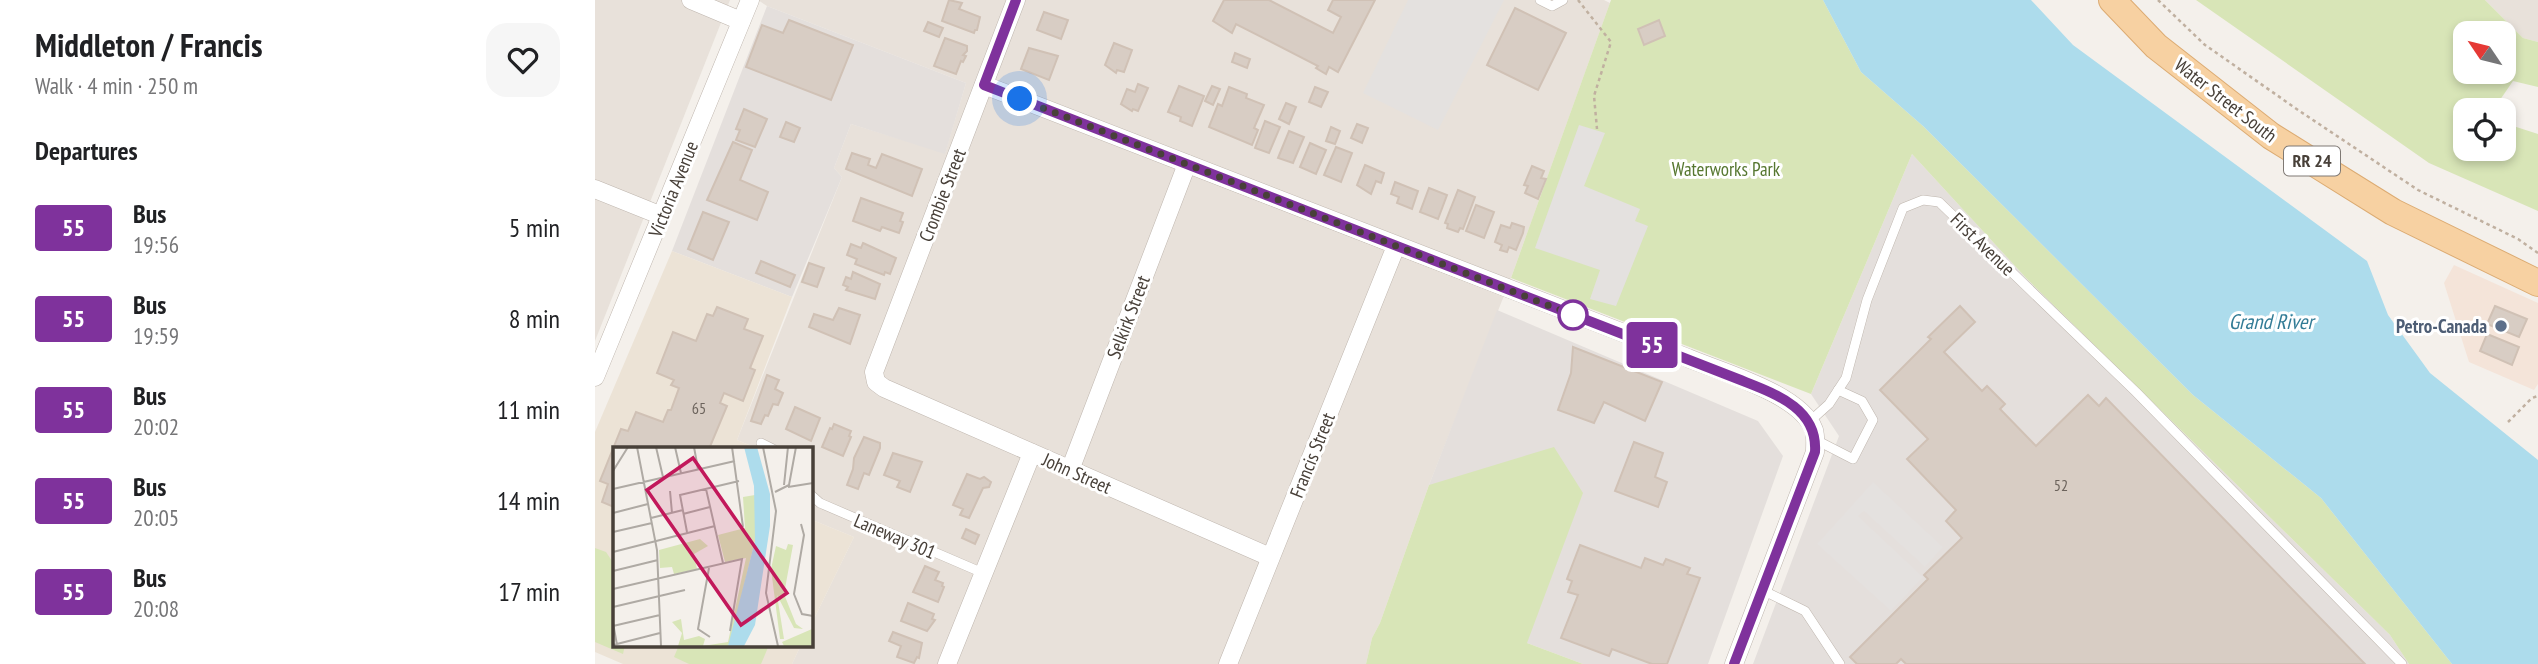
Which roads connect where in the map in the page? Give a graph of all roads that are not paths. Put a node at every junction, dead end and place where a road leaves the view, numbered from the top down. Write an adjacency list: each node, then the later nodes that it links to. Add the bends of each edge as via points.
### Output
1 (691, 0): 7 (street)
2 (750, 0): 7 (street, Victoria Avenue)
3 (1016, 0): 8 (street, Crombie Street)
4 (1540, 0): 5 (lane, via 1552,6)
5 (1563, 0)
6 (2112, 0): 13 (main road, Water Street South / RR 24, via 2157,46 2271,136 2393,212)
7 (741, 21): 11 (street, Victoria Avenue)
8 (984, 85): 9 (street); 15 (street, Crombie Street, via 874,372)
9 (1187, 164): 12 (street); 22 (street, Selkirk Street)
10 (595, 189): 11 (street)
11 (662, 216): 14 (street, Victoria Avenue)
12 (1396, 246): 17 (street, via 1763,389 1795,407); 24 (street, Francis Street)
13 (2538, 284)
14 (595, 377)
15 (884, 388): 21 (street, John Street)
16 (1838, 390): 17 (lane, First Avenue); 18 (lane, via 1862,401 1873,420 1853,459); 31 (lane, First Avenue, via 1903,208 1923,200 1940,202 2136,392)
17 (1809, 422): 18 (street)
18 (1816, 440): 26 (street)
19 (761, 443): 20 (lane)
20 (769, 447)
21 (1032, 453): 22 (street, John Street); 25 (street)
22 (1070, 470): 24 (street, John Street)
23 (812, 496): 25 (lane, Laneway 301)
24 (1271, 557): 28 (street, Francis Street)
25 (983, 573): 27 (street)
26 (1762, 590): 29 (street); 30 (lane, via 1805,611)
27 (947, 664)
28 (1228, 664)
29 (1734, 664)
30 (1840, 664)
31 (2402, 664)

